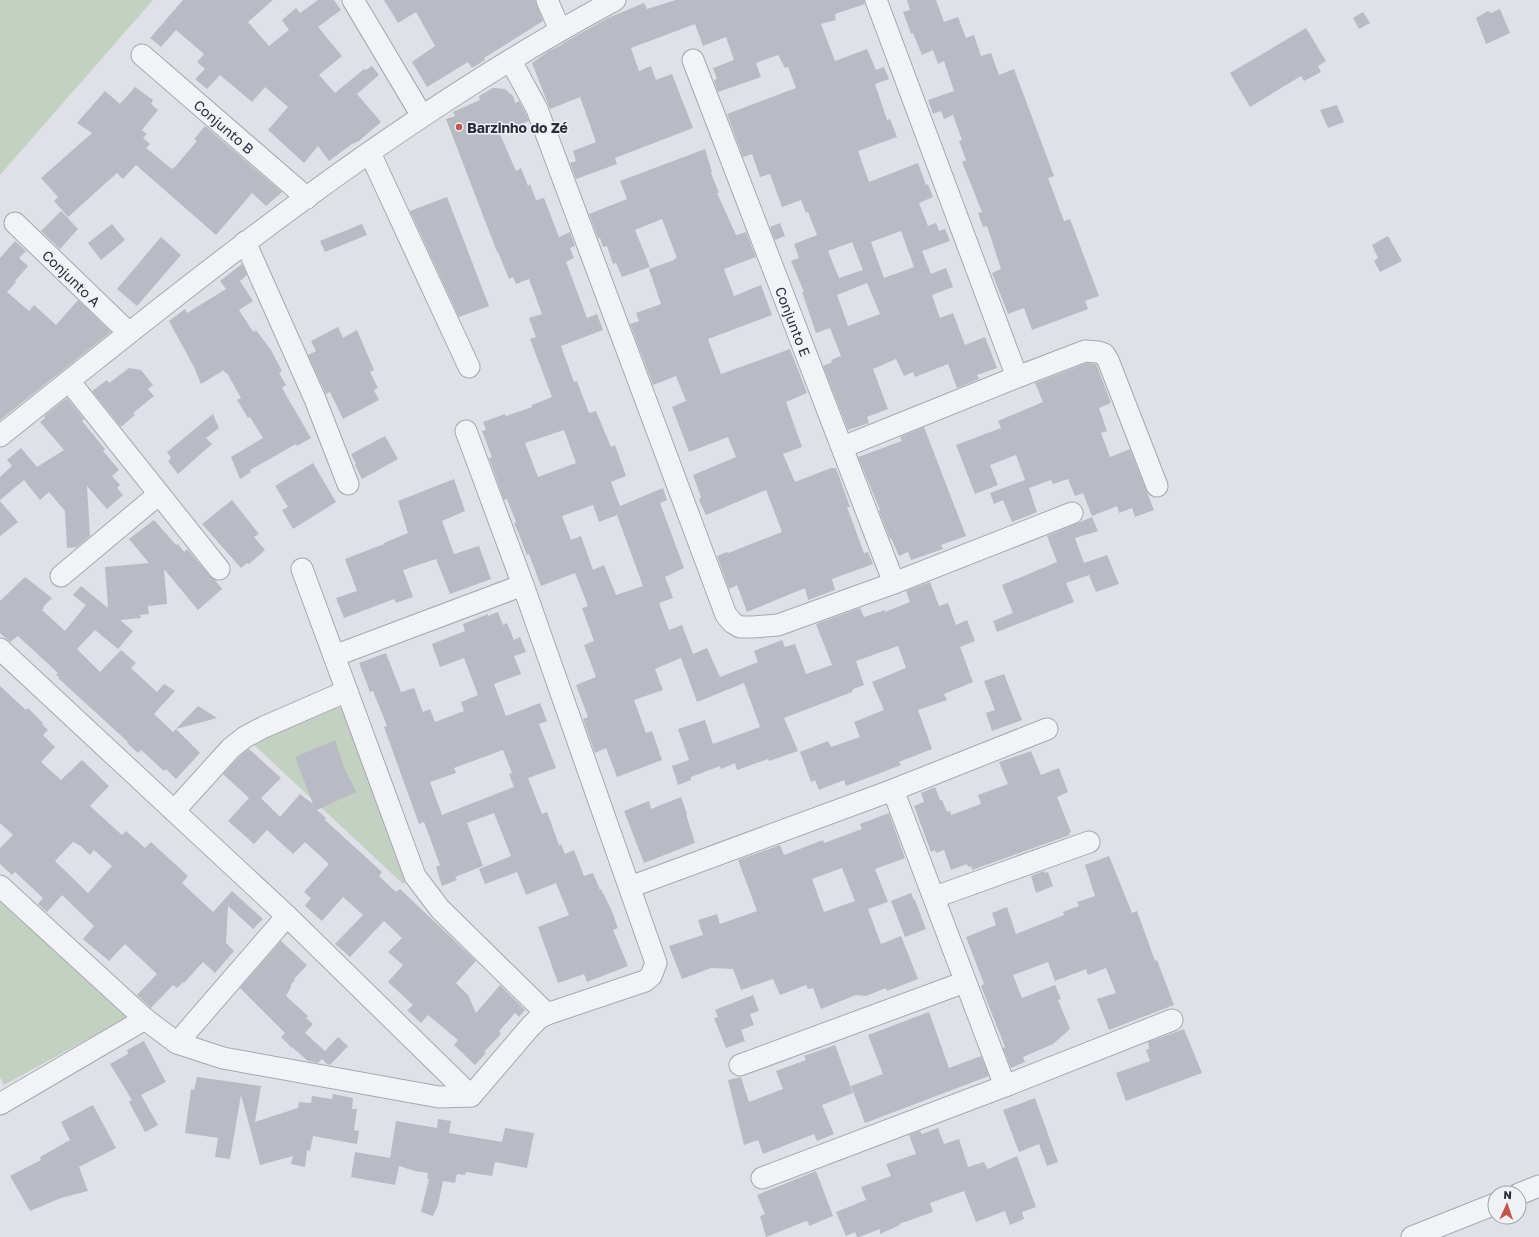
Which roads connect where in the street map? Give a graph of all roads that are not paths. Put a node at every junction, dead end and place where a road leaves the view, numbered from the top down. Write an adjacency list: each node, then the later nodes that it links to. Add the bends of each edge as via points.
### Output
1 (353, 0): 9 (street)
2 (547, 0): 5 (street)
3 (615, 0): 5 (street)
4 (876, 0): 16 (street)
5 (560, 30): 7 (street)
6 (142, 55): 11 (street, Conjunto B)
7 (512, 60): 9 (street); 28 (street, via 537,109 726,615 740,626 778,625)
8 (693, 60): 20 (street, Conjunto E)
9 (422, 116): 10 (street)
10 (370, 153): 11 (street); 15 (street)
11 (307, 198): 13 (street)
12 (15, 223): 14 (street, Conjunto A)
13 (246, 242): 14 (street); 21 (street, via 315,399)
14 (129, 333): 17 (street)
15 (469, 367)
16 (1017, 377): 20 (street); 22 (street, via 1085,351 1104,354)
17 (69, 381): 19 (street); 23 (street)
18 (466, 431): 29 (street)
19 (0, 436)
20 (842, 447): 28 (street, Conjunto E)
21 (348, 484)
22 (1157, 486)
23 (159, 494): 25 (street); 27 (street)
24 (1072, 513): 28 (street)
25 (219, 569)
26 (302, 569): 31 (street)
27 (61, 576)
28 (894, 583)
29 (523, 586): 31 (street); 38 (street)
30 (0, 649): 35 (street)
31 (334, 656): 32 (street)
32 (347, 691): 35 (street, via 264,727 245,738 231,748); 42 (street, via 415,876 440,909)
33 (1047, 730): 34 (street)
34 (893, 790): 38 (street); 39 (street)
35 (174, 811): 40 (street)
36 (1089, 842): 39 (street)
37 (0, 886): 43 (street)
38 (630, 886): 42 (street, via 656,963 651,976 645,981)
39 (935, 897): 41 (street)
40 (287, 916): 45 (street); 48 (street)
41 (965, 982): 46 (street); 47 (street)
42 (547, 1014): 48 (street, via 530,1027)
43 (145, 1019): 45 (street); 49 (street)
44 (1172, 1020): 47 (street)
45 (177, 1043): 48 (street, via 223,1058 438,1096)
46 (740, 1065)
47 (1005, 1086): 50 (street)
48 (471, 1096)
49 (0, 1103)
50 (762, 1178)
51 (1539, 1186): 52 (street)
52 (1527, 1191)
53 (1487, 1207): 54 (street)
54 (1412, 1237)

